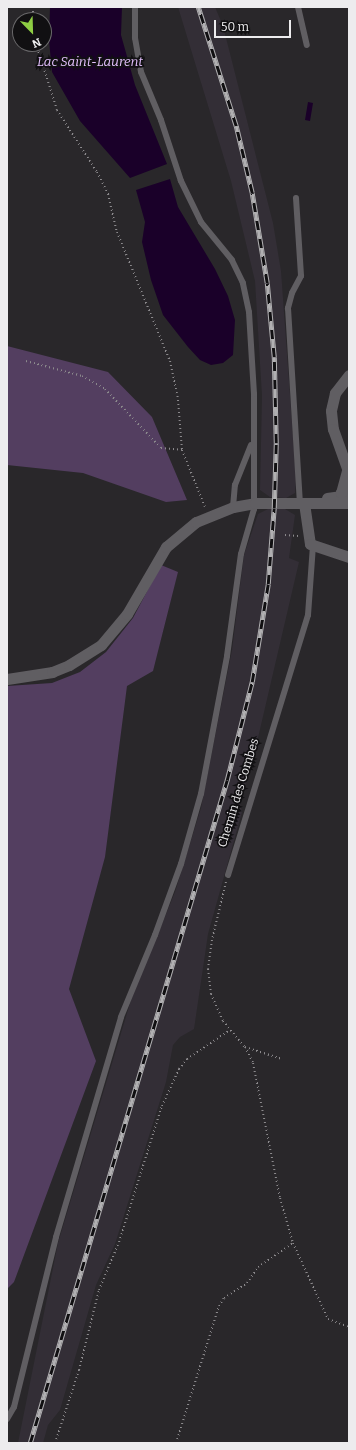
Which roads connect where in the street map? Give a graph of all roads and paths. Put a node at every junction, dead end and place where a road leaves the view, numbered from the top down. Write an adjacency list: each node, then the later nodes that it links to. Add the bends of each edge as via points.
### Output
1 (135, 7): 8 (lane, via 135,38 141,72 161,120 181,181 200,222 232,260 243,283 249,312 254,394)
2 (298, 7): 3 (lane)
3 (307, 45)
4 (39, 52): 9 (path, via 57,110 97,172 108,194 123,247 170,361 178,400)
5 (296, 198): 13 (lane, via 301,276 288,308)
6 (26, 361): 9 (path, via 82,376 105,389 161,448)
7 (349, 374): 10 (street, via 335,393 331,411 333,429)
8 (252, 442): 12 (lane); 14 (lane, via 235,485)
9 (182, 450): 15 (path)
10 (348, 472): 11 (street)
11 (347, 499): 13 (street)
12 (255, 503): 13 (street); 14 (street); 27 (lane, via 251,527 240,554 227,656 201,794 156,935 121,1017 56,1237 14,1408)
13 (302, 503): 18 (street, Chemin des Combes, via 308,540)
14 (233, 507): 20 (street, via 196,522 166,547 127,614 101,645 69,665 52,672)
15 (207, 510)
16 (286, 535): 17 (path)
17 (293, 536)
18 (313, 546): 19 (street); 21 (lane, Chemin des Combes, via 308,615)
19 (349, 557)
20 (7, 679)
21 (228, 875): 22 (path, via 212,940 208,976 212,994)
22 (230, 1030): 23 (path); 28 (path, via 187,1059 165,1099 119,1242 99,1290 79,1370)
23 (245, 1046): 24 (path); 25 (path, via 253,1063 280,1198)
24 (282, 1058)
25 (293, 1243): 26 (path, via 328,1319); 29 (path, via 258,1267 247,1283 224,1298 219,1306)
26 (349, 1327)
27 (7, 1419)
28 (55, 1443)
29 (176, 1443)

